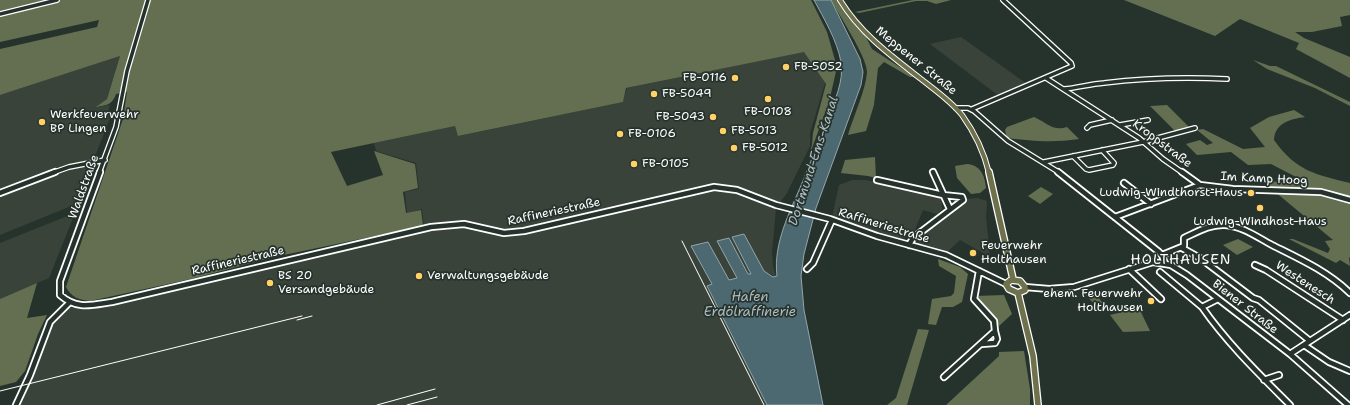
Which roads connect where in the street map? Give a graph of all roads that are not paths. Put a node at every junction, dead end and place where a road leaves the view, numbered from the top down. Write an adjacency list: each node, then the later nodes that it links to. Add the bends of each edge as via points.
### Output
1 (57, 0): 5 (street)
2 (148, 0): 19 (street, Waldstraße, via 127,71 116,127)
3 (840, 0): 9 (main road, Meppener Straße, via 868,36)
4 (1003, 0): 6 (street, via 1072,64 1071,68)
5 (0, 14)
6 (1046, 78): 8 (street, Kroppstraße); 10 (street)
7 (1227, 79): 8 (street, via 1149,79)
8 (1064, 89): 11 (street, Kroppstraße)
9 (956, 108): 10 (street); 41 (main road, Meppener Straße, via 981,146)
10 (972, 109): 20 (street, via 1008,141)
11 (1112, 120): 13 (street, Kroppstraße); 14 (street)
12 (1148, 120): 13 (street)
13 (1120, 125): 16 (street, Kroppstraße)
14 (1087, 128)
15 (1195, 128): 16 (street)
16 (1144, 142): 17 (street); 24 (street, Kroppstraße)
17 (1102, 150): 18 (street); 18 (street, via 1113,165 1090,170)
18 (1073, 156): 20 (street)
19 (105, 160): 25 (street, via 69,167); 49 (street, Waldstraße, via 60,281 60,295)
20 (1044, 162): 30 (street)
21 (932, 172): 26 (street)
22 (877, 180): 26 (street)
23 (1124, 183): 28 (street)
24 (1200, 185): 27 (street, Im Kamp Hoog, via 1233,189 1321,192); 28 (street)
25 (0, 193)
26 (943, 195): 29 (street); 29 (street, via 962,197 963,200)
27 (1350, 200)
28 (1151, 204): 30 (street)
29 (950, 209): 32 (street, via 913,238)
30 (1115, 217): 34 (street)
31 (832, 220): 32 (street, Raffineriestraße); 37 (street, via 813,263); 49 (street, Raffineriestraße, via 785,208 737,190 706,188 524,231 504,233 464,224 431,227 107,303)
32 (909, 245): 39 (street, Raffineriestraße, via 946,255)
33 (1182, 248): 34 (street); 44 (street, via 1185,244 1184,238 1213,227 1230,226 1252,234); 54 (street, via 1259,300)
34 (1162, 255): 35 (street)
35 (1165, 264): 38 (street, via 1151,262); 48 (street, Biener Straße, via 1180,270)
36 (1255, 265): 52 (street, Westenesch)
37 (807, 269)
38 (1129, 269): 43 (street, via 1061,289); 47 (street)
39 (979, 271): 42 (street, Raffineriestraße); 53 (street, via 974,299 993,319)
40 (1160, 272): 50 (street)
41 (1013, 280): 42 (main road); 43 (main road, via 1020,281)
42 (1006, 284): 45 (main road, via 1011,291)
43 (1025, 287): 45 (main road, via 1024,292)
44 (1347, 287): 46 (street)
45 (1018, 293): 63 (main road, via 1033,356)
46 (1350, 293)
47 (1161, 299)
48 (1218, 299): 50 (street); 57 (street, Biener Straße)
49 (71, 304): 62 (street, via 50,322)
50 (1202, 307): 61 (street, via 1216,327)
51 (1350, 315): 52 (street)
52 (1343, 320): 54 (street)
53 (995, 331): 55 (street); 55 (street, via 995,343)
54 (1310, 341): 56 (street)
55 (982, 344): 60 (street)
56 (1304, 346): 57 (street); 58 (street, via 1329,362)
57 (1290, 354): 65 (street, Biener Straße)
58 (1350, 371)
59 (1279, 375): 61 (street)
60 (944, 377)
61 (1264, 380): 64 (street)
62 (16, 405)
63 (1038, 405)
64 (1290, 405)
65 (1348, 405)

